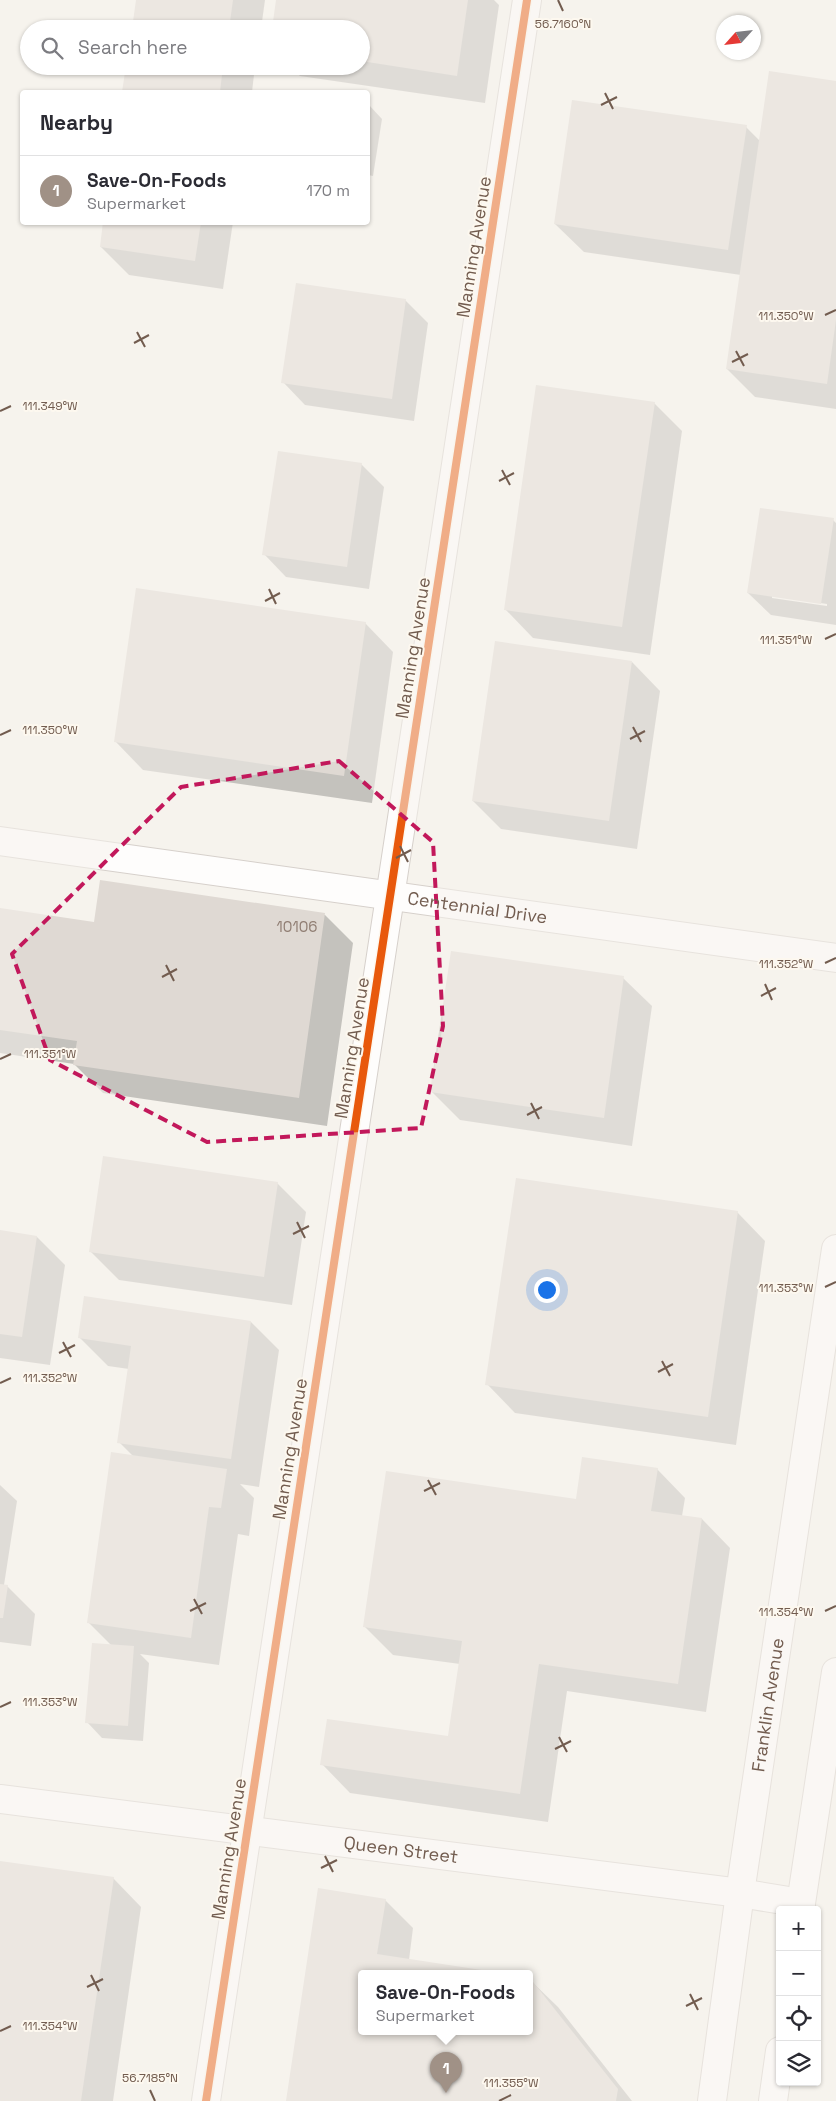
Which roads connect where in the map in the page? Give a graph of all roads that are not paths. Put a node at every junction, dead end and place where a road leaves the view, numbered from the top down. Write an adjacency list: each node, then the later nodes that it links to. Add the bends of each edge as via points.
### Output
1 (527, 0): 3 (street, Manning Avenue)
2 (0, 841): 3 (street, Centennial Drive)
3 (390, 896): 4 (street, Centennial Drive); 8 (street, Manning Avenue)
4 (836, 958)
5 (836, 1249): 9 (street, Franklin Avenue)
6 (836, 1672): 10 (street)
7 (0, 1799): 8 (street, Queen Street)
8 (247, 1831): 9 (street, Queen Street); 12 (street, Manning Avenue)
9 (740, 1892): 10 (street, Queen Street); 13 (street, Franklin Avenue)
10 (801, 1906)
11 (776, 2076): 14 (street)
12 (206, 2101)
13 (712, 2101)
14 (772, 2101)

